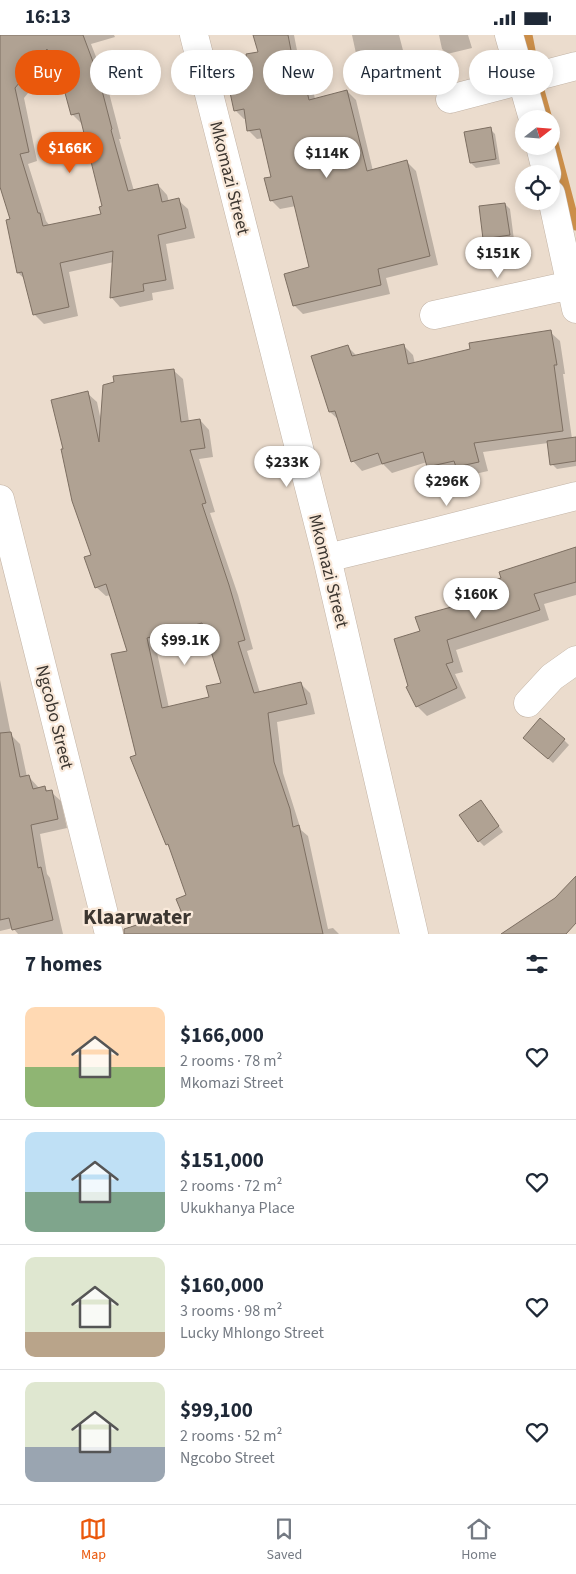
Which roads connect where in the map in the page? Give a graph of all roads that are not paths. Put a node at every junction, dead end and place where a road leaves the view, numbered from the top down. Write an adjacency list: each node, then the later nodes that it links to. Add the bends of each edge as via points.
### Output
1 (194, 35): 15 (street, Mkomazi Street)
2 (509, 35): 3 (street)
3 (513, 50)
4 (576, 66): 5 (street)
5 (553, 72)
6 (469, 94): 8 (street)
7 (526, 95): 9 (street)
8 (450, 99)
9 (530, 110)
10 (555, 210): 11 (street)
11 (574, 297): 12 (street)
12 (434, 315)
13 (576, 496): 15 (street)
14 (0, 499): 18 (street, Ngcobo Street)
15 (327, 558): 19 (street, Mkomazi Street)
16 (576, 660): 17 (street, via 552,677)
17 (528, 703)
18 (109, 934)
19 (414, 934)

